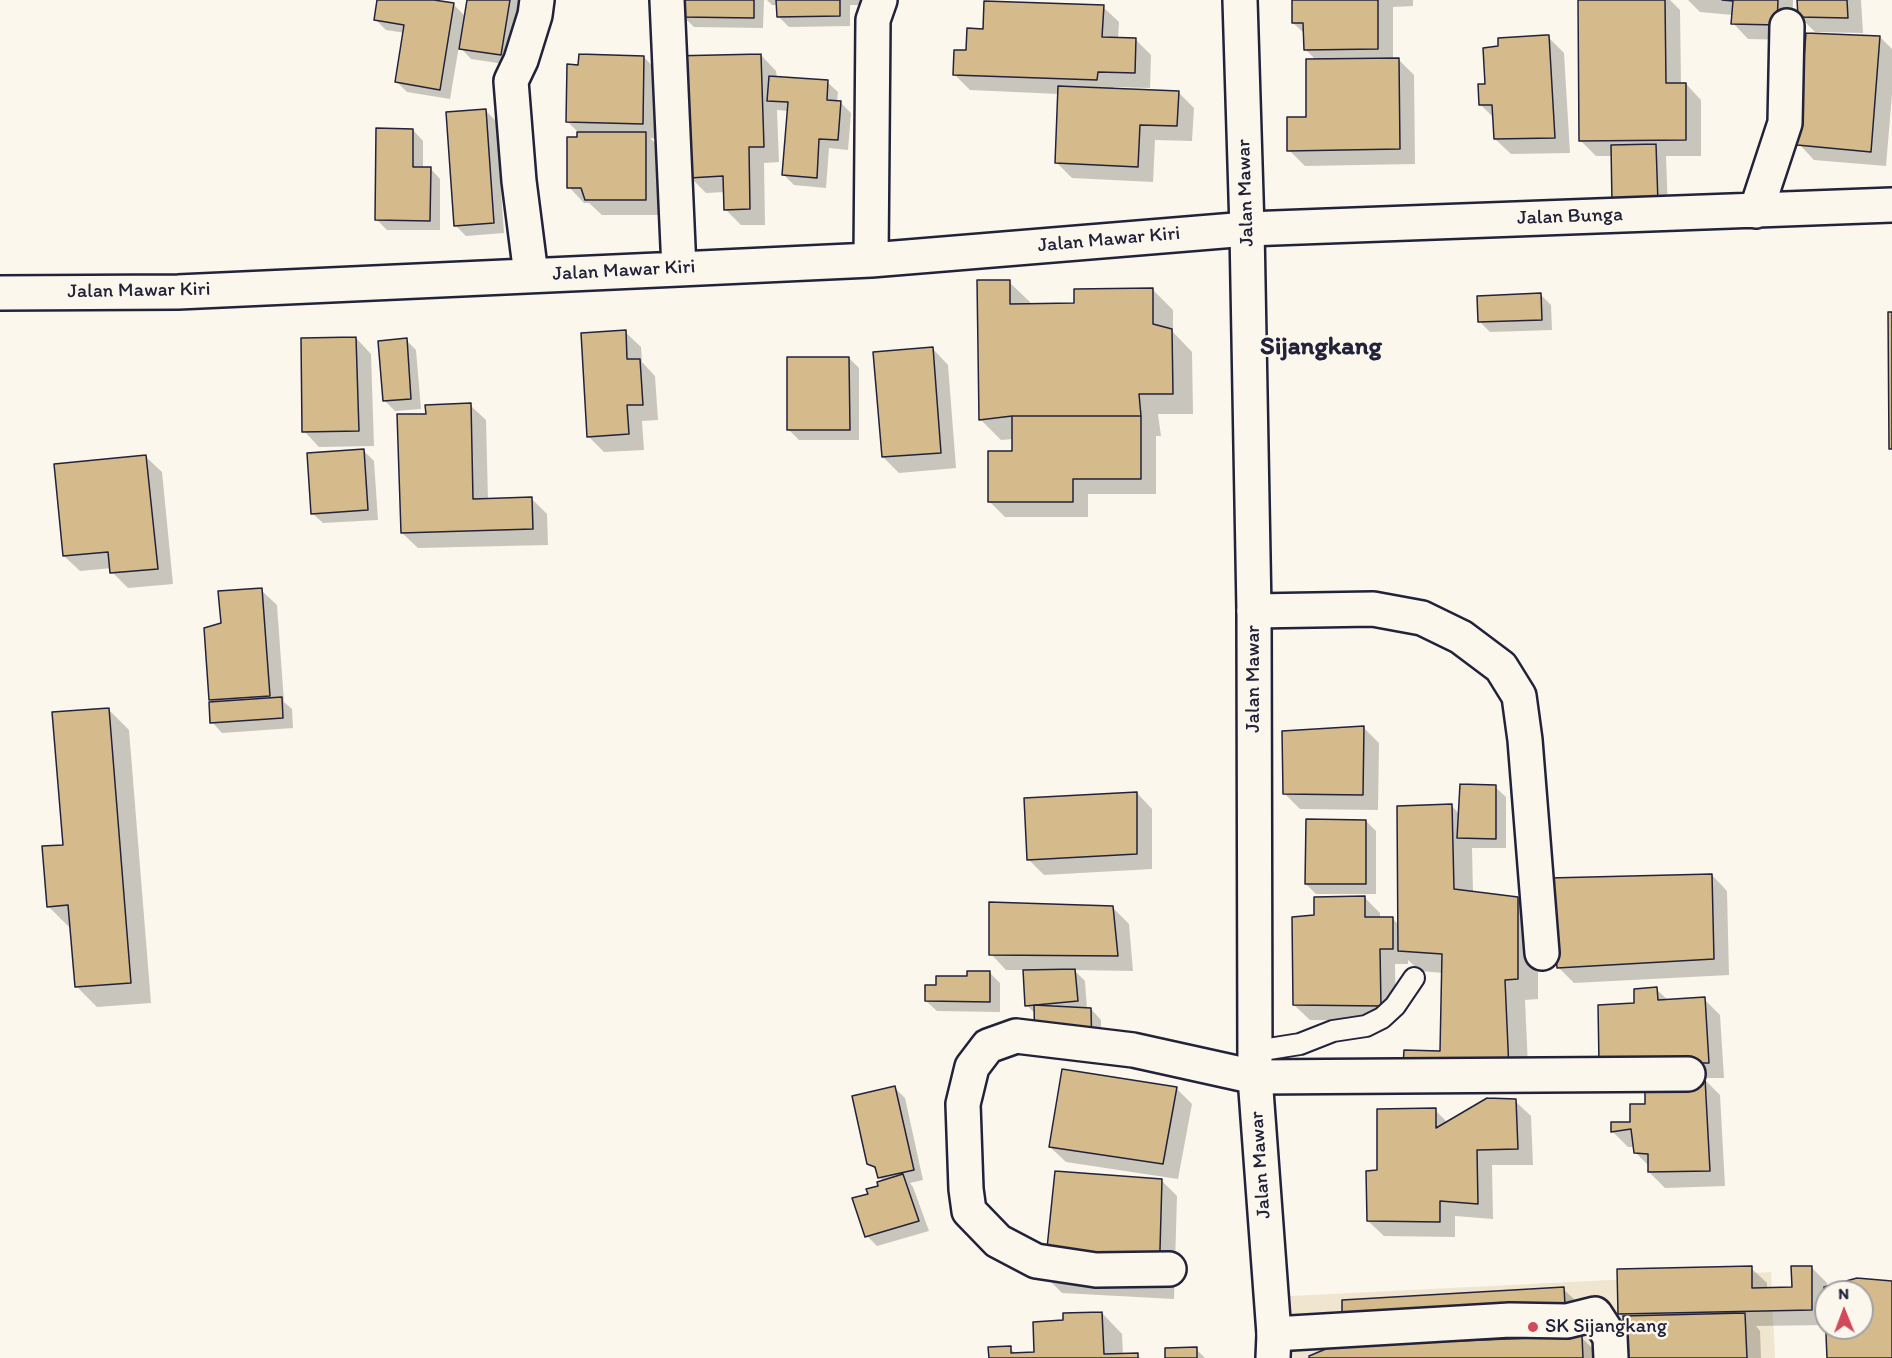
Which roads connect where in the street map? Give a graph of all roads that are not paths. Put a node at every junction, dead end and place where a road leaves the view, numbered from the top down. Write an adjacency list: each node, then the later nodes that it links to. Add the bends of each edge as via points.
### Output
1 (537, 0): 11 (street, via 521,60 511,81)
2 (667, 0): 10 (street)
3 (880, 0): 9 (street, via 873,20)
4 (1240, 0): 8 (street, Jalan Mawar)
5 (1787, 26): 7 (street, via 1785,123)
6 (1892, 205): 7 (street, Jalan Bunga)
7 (1756, 211): 8 (street, Jalan Bunga)
8 (1247, 229): 9 (street, Jalan Mawar Kiri); 13 (street, Jalan Mawar)
9 (871, 260): 10 (street, Jalan Mawar Kiri)
10 (678, 269): 11 (street, Jalan Mawar Kiri)
11 (531, 275): 12 (street, Jalan Mawar Kiri, via 178,292)
12 (0, 293)
13 (1254, 611): 14 (street, via 1373,609 1422,618 1461,637 1501,667 1519,696); 16 (street, Jalan Mawar)
14 (1542, 952)
15 (1414, 978): 16 (lane, via 1382,1018 1366,1026 1333,1031)
16 (1255, 1064): 17 (street); 18 (street, via 1016,1036 988,1046 972,1067 963,1104 969,1211 998,1241 1036,1261 1095,1270); 19 (street, Jalan Mawar)
17 (1688, 1074)
18 (1169, 1269)
19 (1273, 1346): 20 (street, via 1510,1320 1567,1321 1595,1314 1610,1337)
20 (1611, 1358)

